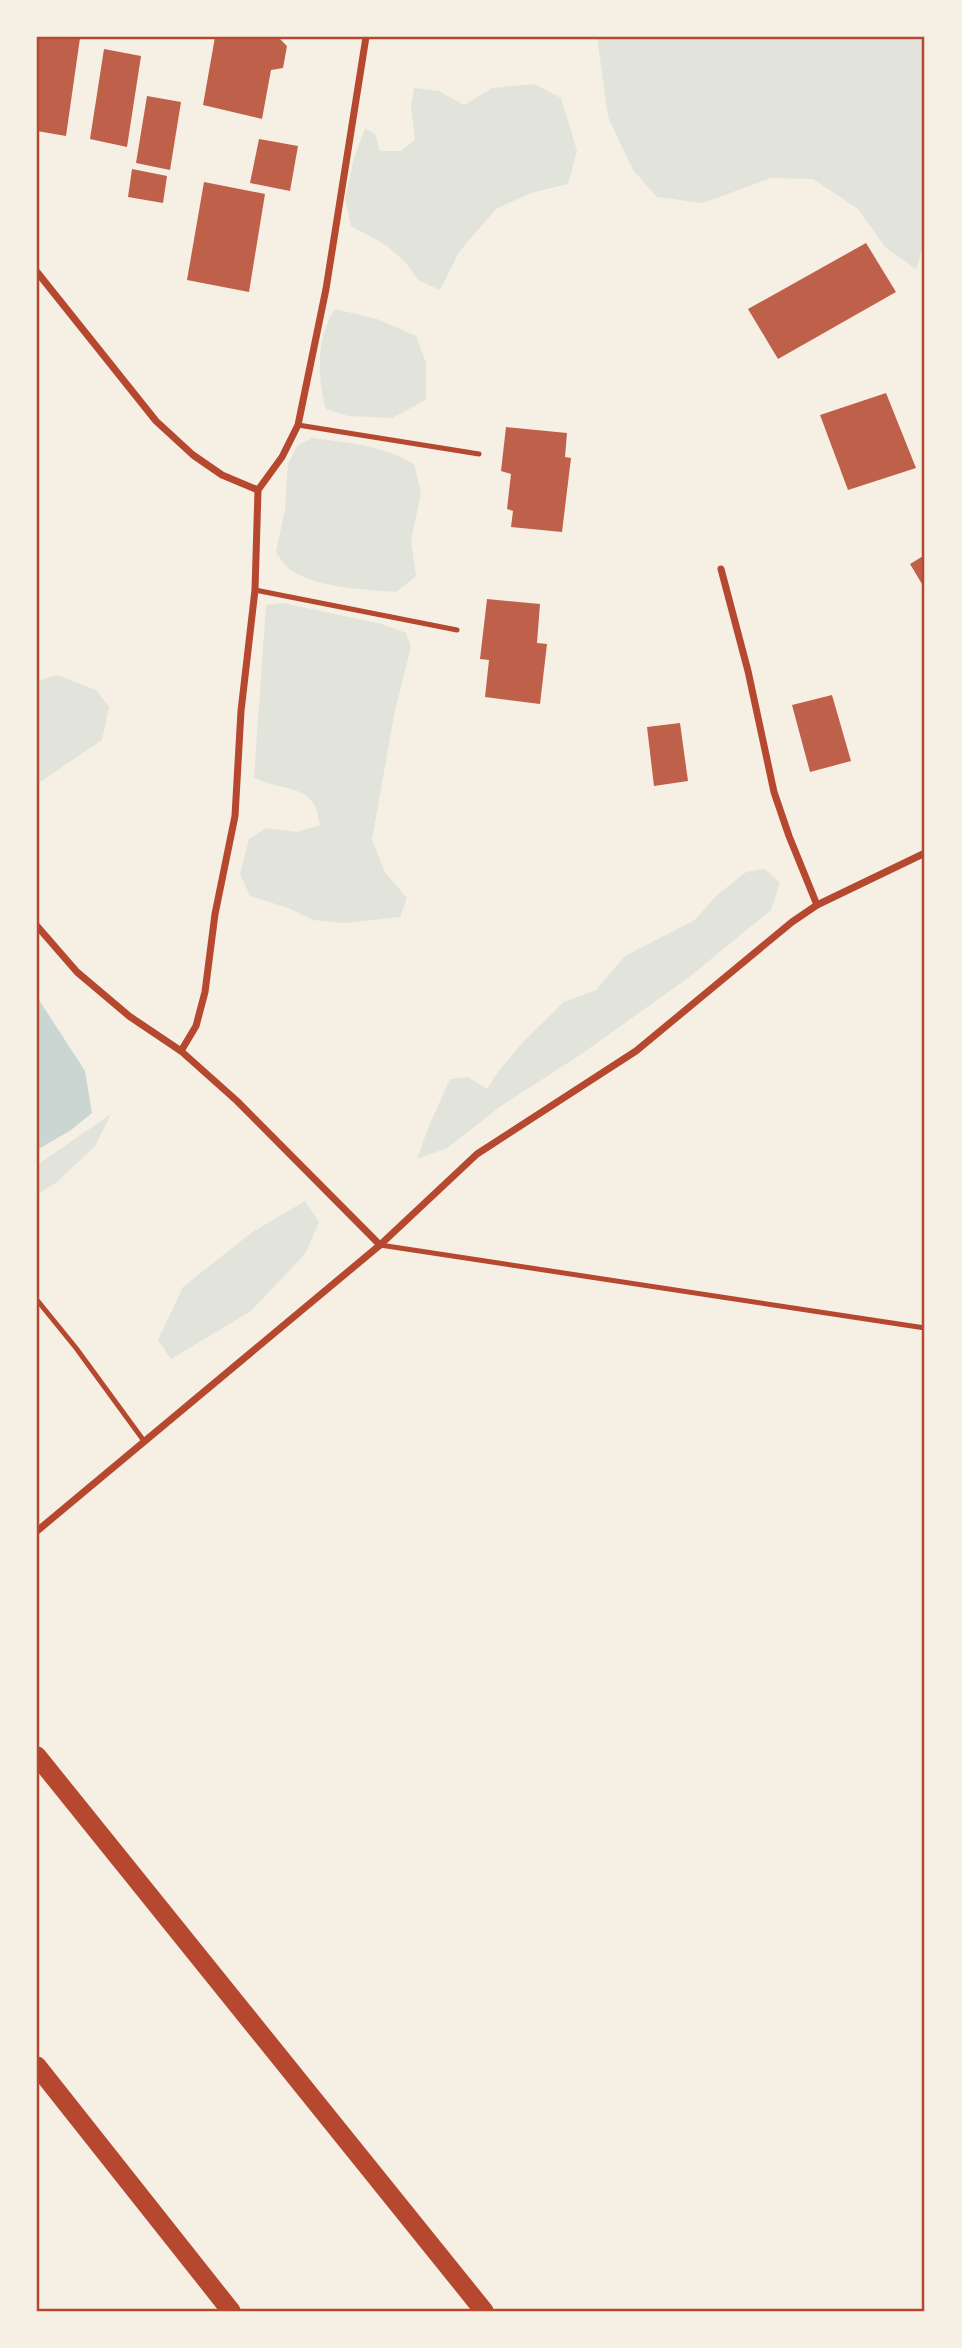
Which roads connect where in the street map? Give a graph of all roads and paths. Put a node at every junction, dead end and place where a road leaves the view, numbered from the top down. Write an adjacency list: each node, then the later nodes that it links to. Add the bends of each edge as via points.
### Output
1 (366, 37): 3 (street, via 326,289)
2 (37, 272): 5 (street, via 156,421 222,475)
3 (298, 425): 4 (lane); 5 (street)
4 (479, 454)
5 (258, 490): 7 (street)
6 (721, 569): 10 (street, via 775,792)
7 (256, 590): 8 (lane); 12 (street, via 241,711 235,816 205,992 196,1026)
8 (457, 630)
9 (925, 853): 10 (street)
10 (817, 905): 13 (street, via 636,1051 477,1154)
11 (37, 926): 12 (street, via 77,972 129,1016)
12 (181, 1051): 13 (street)
13 (380, 1245): 15 (lane); 16 (street)
14 (37, 1300): 16 (lane)
15 (925, 1328)
16 (144, 1441): 17 (street)
17 (37, 1531)
18 (37, 1756): 21 (highway)
19 (37, 2066): 20 (highway)
20 (231, 2311)
21 (484, 2311)

